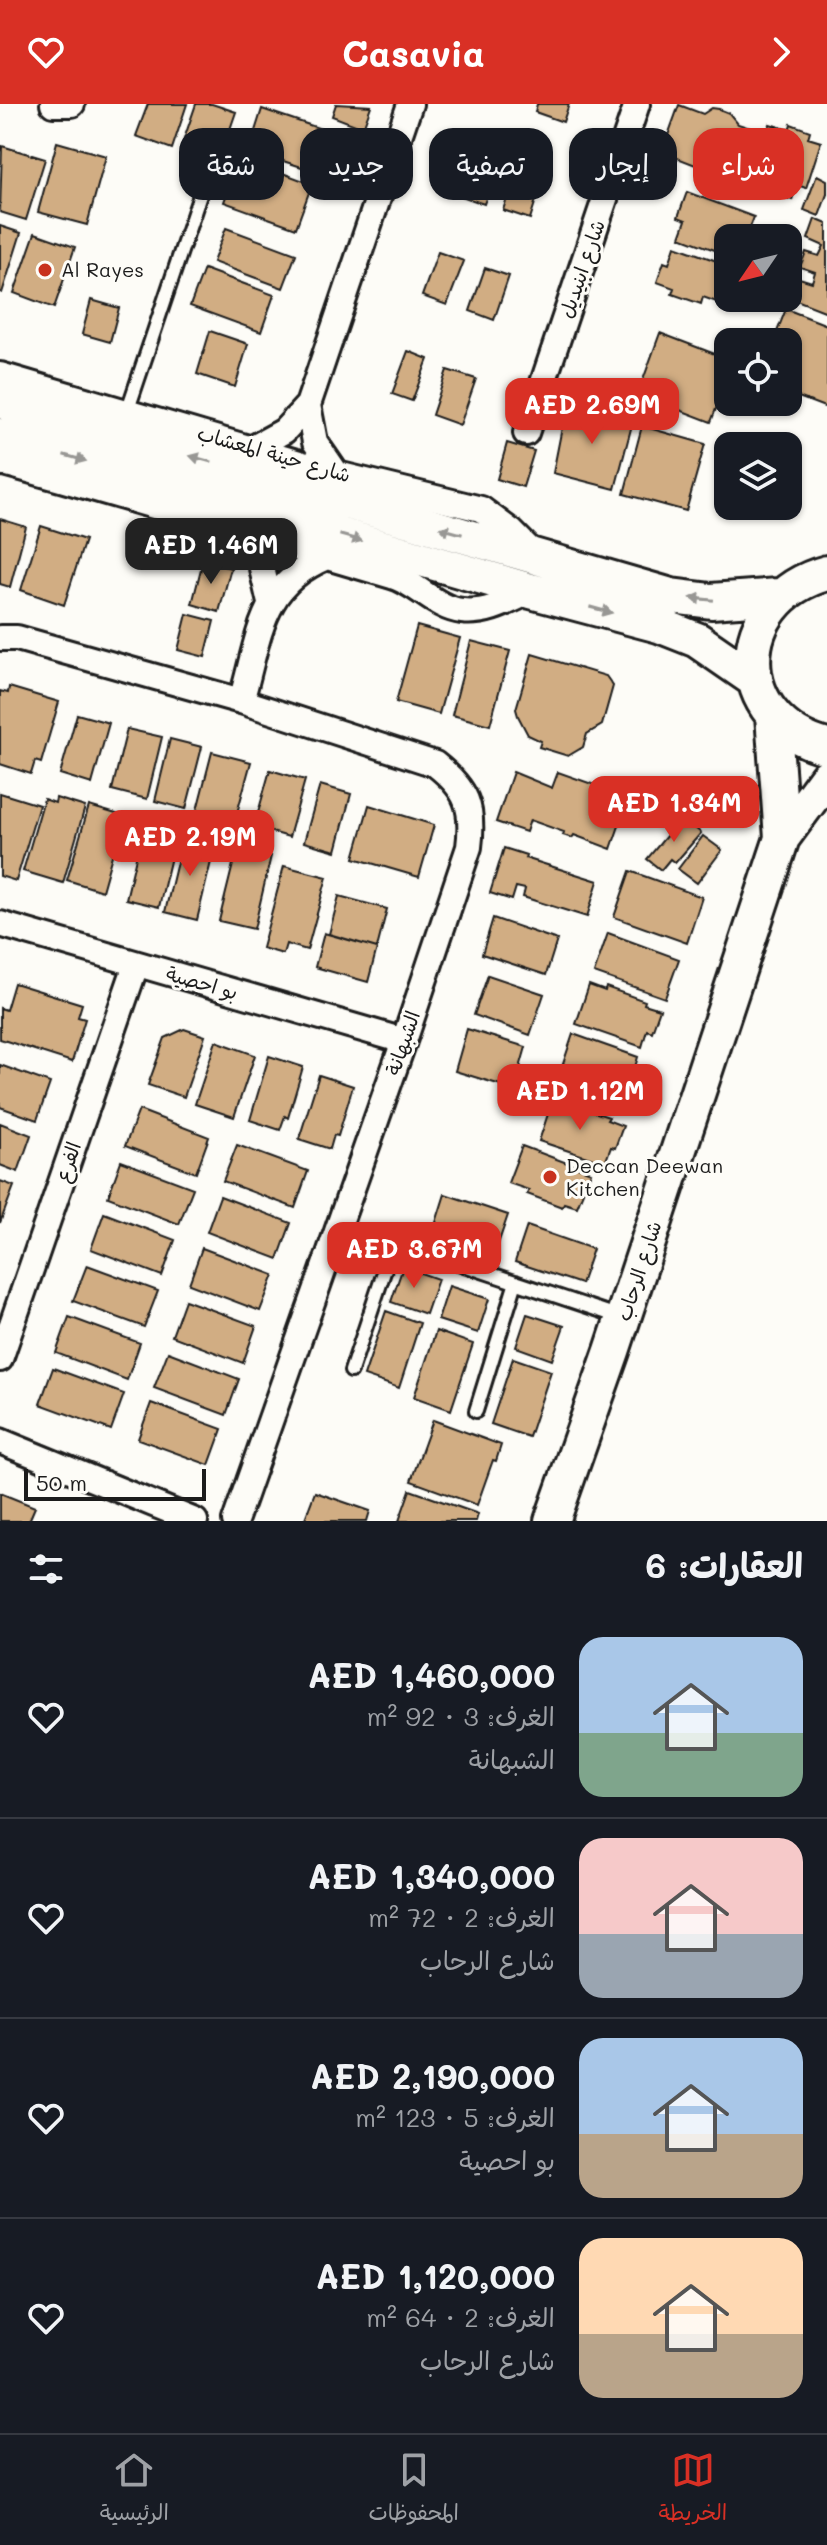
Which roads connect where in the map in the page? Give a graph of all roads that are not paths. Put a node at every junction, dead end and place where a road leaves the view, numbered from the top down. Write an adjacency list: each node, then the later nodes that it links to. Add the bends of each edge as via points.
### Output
1 (53, 104): 2 (street)
2 (72, 104)
3 (410, 104): 8 (street)
4 (637, 104): 10 (street, شارع ابنيديل)
5 (198, 200): 9 (lane)
6 (0, 375): 9 (street, شارع حينة المعشاب)
7 (0, 401): 16 (street, شارع حينة المعشاب, one-way to 7)
8 (308, 405): 12 (street, via 284,431); 14 (street, via 315,442)
9 (127, 412): 12 (street, شارع حينة المعشاب)
10 (526, 433)
11 (0, 436): 19 (street, one-way to 19)
12 (253, 448): 14 (street, شارع حينة المعشاب)
13 (0, 462): 15 (street)
14 (337, 474): 16 (street, شارع حينة المعشاب, via 481,509)
15 (240, 529): 17 (street); 21 (street, via 261,564)
16 (535, 556): 20 (street, شارع حينة المعشاب, one-way to 16, via 711,601 671,596)
17 (327, 557): 19 (street, via 401,578 459,611 485,610); 21 (street, via 294,574)
18 (827, 573): 20 (street, via 804,579)
19 (531, 591): 23 (street, one-way to 23, via 697,640)
20 (779, 596): 23 (street, via 762,621 753,650)
21 (270, 603): 24 (street)
22 (0, 638): 24 (street, الشبهانة, via 17,638)
23 (755, 680): 25 (street)
24 (241, 701): 31 (street, الشبهانة, via 435,764 467,799 472,820 469,847)
25 (773, 715): 26 (street, via 790,731); 28 (street, شارع الرحاب)
26 (827, 747)
27 (827, 777): 28 (street, شارع الرحاب)
28 (782, 838): 33 (street, شارع الرحاب)
29 (0, 924): 30 (street, بو احصية)
30 (136, 965): 31 (street, بو احصية); 34 (street, الفرع)
31 (404, 1041): 39 (street, الشبهانة)
32 (516, 1282): 33 (lane); 35 (lane, via 399,1248 389,1257); 36 (lane)
33 (623, 1318): 40 (street, شارع الرحاب)
34 (0, 1359)
35 (351, 1371)
36 (476, 1411)
37 (0, 1441): 38 (street)
38 (195, 1521)
39 (235, 1521)
40 (552, 1521)

